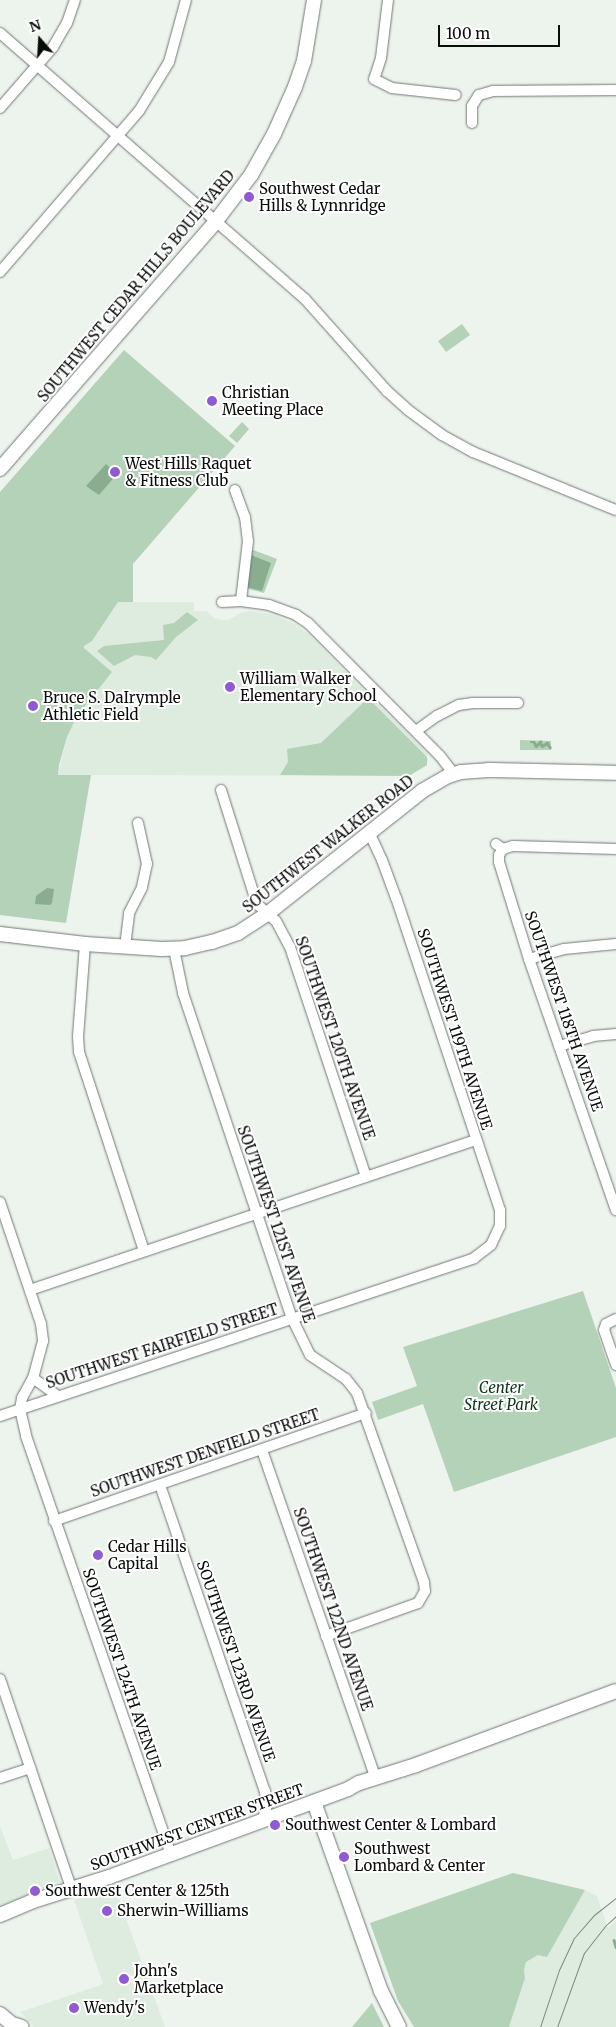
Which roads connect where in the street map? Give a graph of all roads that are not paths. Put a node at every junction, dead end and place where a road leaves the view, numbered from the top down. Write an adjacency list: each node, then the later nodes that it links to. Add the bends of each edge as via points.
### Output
1 (75, 0): 6 (street, via 62,31)
2 (186, 0): 11 (street, via 168,62 140,111)
3 (314, 0): 12 (main road, SOUTHWEST CEDAR HILLS BOULEVARD, via 304,61 286,111 264,154)
4 (388, 0): 8 (street, via 381,58 374,79 392,88)
5 (0, 33): 6 (street)
6 (37, 66): 9 (street); 11 (street)
7 (616, 90): 10 (street, via 493,91 479,95 472,106)
8 (456, 95)
9 (0, 108)
10 (472, 123)
11 (119, 136): 12 (street); 13 (street)
12 (216, 221): 14 (main road, SOUTHWEST CEDAR HILLS BOULEVARD); 16 (street, via 305,299 387,391 442,435 527,476)
13 (0, 272)
14 (0, 470)
15 (235, 490): 17 (street, via 245,517 248,541)
16 (616, 510)
17 (241, 601): 18 (street); 20 (street, via 269,605 308,623)
18 (222, 602)
19 (518, 703): 20 (street, via 459,705)
20 (416, 731): 22 (street)
21 (616, 773): 22 (main road, SOUTHWEST WALKER ROAD, via 488,770)
22 (454, 774): 25 (main road, SOUTHWEST WALKER ROAD, via 431,785)
23 (221, 790): 27 (street, SOUTHWEST 120TH AVENUE, via 257,904)
24 (138, 823): 31 (street, via 146,869 142,887 129,913)
25 (370, 834): 27 (main road, SOUTHWEST WALKER ROAD); 36 (street, SOUTHWEST 119TH AVENUE, via 392,888)
26 (616, 849): 33 (street, SOUTHWEST 118TH AVENUE, via 500,847 499,862)
27 (267, 914): 32 (main road, SOUTHWEST WALKER ROAD, via 225,938 200,946); 37 (street, SOUTHWEST 120TH AVENUE, via 276,921 290,947)
28 (0, 934): 29 (main road, SOUTHWEST WALKER ROAD)
29 (85, 944): 31 (main road, SOUTHWEST WALKER ROAD); 42 (street, via 79,1052)
30 (616, 944): 33 (street, via 564,948)
31 (125, 947): 32 (main road, SOUTHWEST WALKER ROAD)
32 (174, 949): 40 (street, SOUTHWEST 121ST AVENUE, via 183,994)
33 (529, 959): 35 (street, SOUTHWEST 118TH AVENUE)
34 (616, 1034): 35 (street, via 593,1036)
35 (559, 1046): 39 (street, SOUTHWEST 118TH AVENUE)
36 (476, 1140): 37 (street); 41 (street, SOUTHWEST 119TH AVENUE, via 500,1210)
37 (366, 1177): 40 (street)
38 (0, 1202): 43 (street)
39 (616, 1210)
40 (256, 1213): 42 (street); 44 (street, SOUTHWEST 121ST AVENUE)
41 (497, 1236): 44 (street, SOUTHWEST FAIRFIELD STREET, via 491,1246 474,1258)
42 (144, 1251): 43 (street)
43 (30, 1290): 47 (street, via 43,1341)
44 (292, 1318): 48 (street, SOUTHWEST FAIRFIELD STREET); 50 (street, SOUTHWEST 121ST AVENUE, via 310,1355 346,1379 358,1393)
45 (616, 1319): 46 (street, via 606,1324 604,1330)
46 (616, 1365)
47 (33, 1378): 48 (street); 49 (street)
48 (58, 1396): 49 (street, SOUTHWEST FAIRFIELD STREET)
49 (20, 1409): 51 (street, SOUTHWEST FAIRFIELD STREET); 54 (street, SOUTHWEST 124TH AVENUE)
50 (366, 1414): 52 (street, SOUTHWEST DENFIELD STREET); 55 (street, SOUTHWEST 121ST AVENUE, via 425,1591 423,1598 410,1608)
51 (0, 1416)
52 (262, 1450): 53 (street, SOUTHWEST DENFIELD STREET); 55 (street, SOUTHWEST 122ND AVENUE)
53 (160, 1486): 54 (street, SOUTHWEST DENFIELD STREET); 64 (street, SOUTHWEST 123RD AVENUE, via 265,1791 267,1805)
54 (54, 1521): 65 (street, SOUTHWEST 124TH AVENUE)
55 (326, 1636): 60 (street, SOUTHWEST 122ND AVENUE)
56 (0, 1679): 58 (street)
57 (616, 1691): 59 (main road, SOUTHWEST CENTER STREET)
58 (30, 1768): 61 (street); 66 (street)
59 (406, 1768): 60 (main road, SOUTHWEST CENTER STREET); 62 (main road, SOUTHWEST CENTER STREET, via 396,1775)
60 (375, 1777): 62 (main road, SOUTHWEST CENTER STREET)
61 (0, 1778)
62 (348, 1789): 63 (main road, SOUTHWEST CENTER STREET)
63 (314, 1802): 64 (main road, SOUTHWEST CENTER STREET); 70 (main road, via 381,1991)
64 (263, 1819): 65 (main road, SOUTHWEST CENTER STREET)
65 (170, 1853): 66 (main road, SOUTHWEST CENTER STREET)
66 (72, 1890): 67 (main road, SOUTHWEST CENTER STREET)
67 (0, 1915)
68 (0, 2014): 69 (main road)
69 (15, 2026)
70 (399, 2027)

